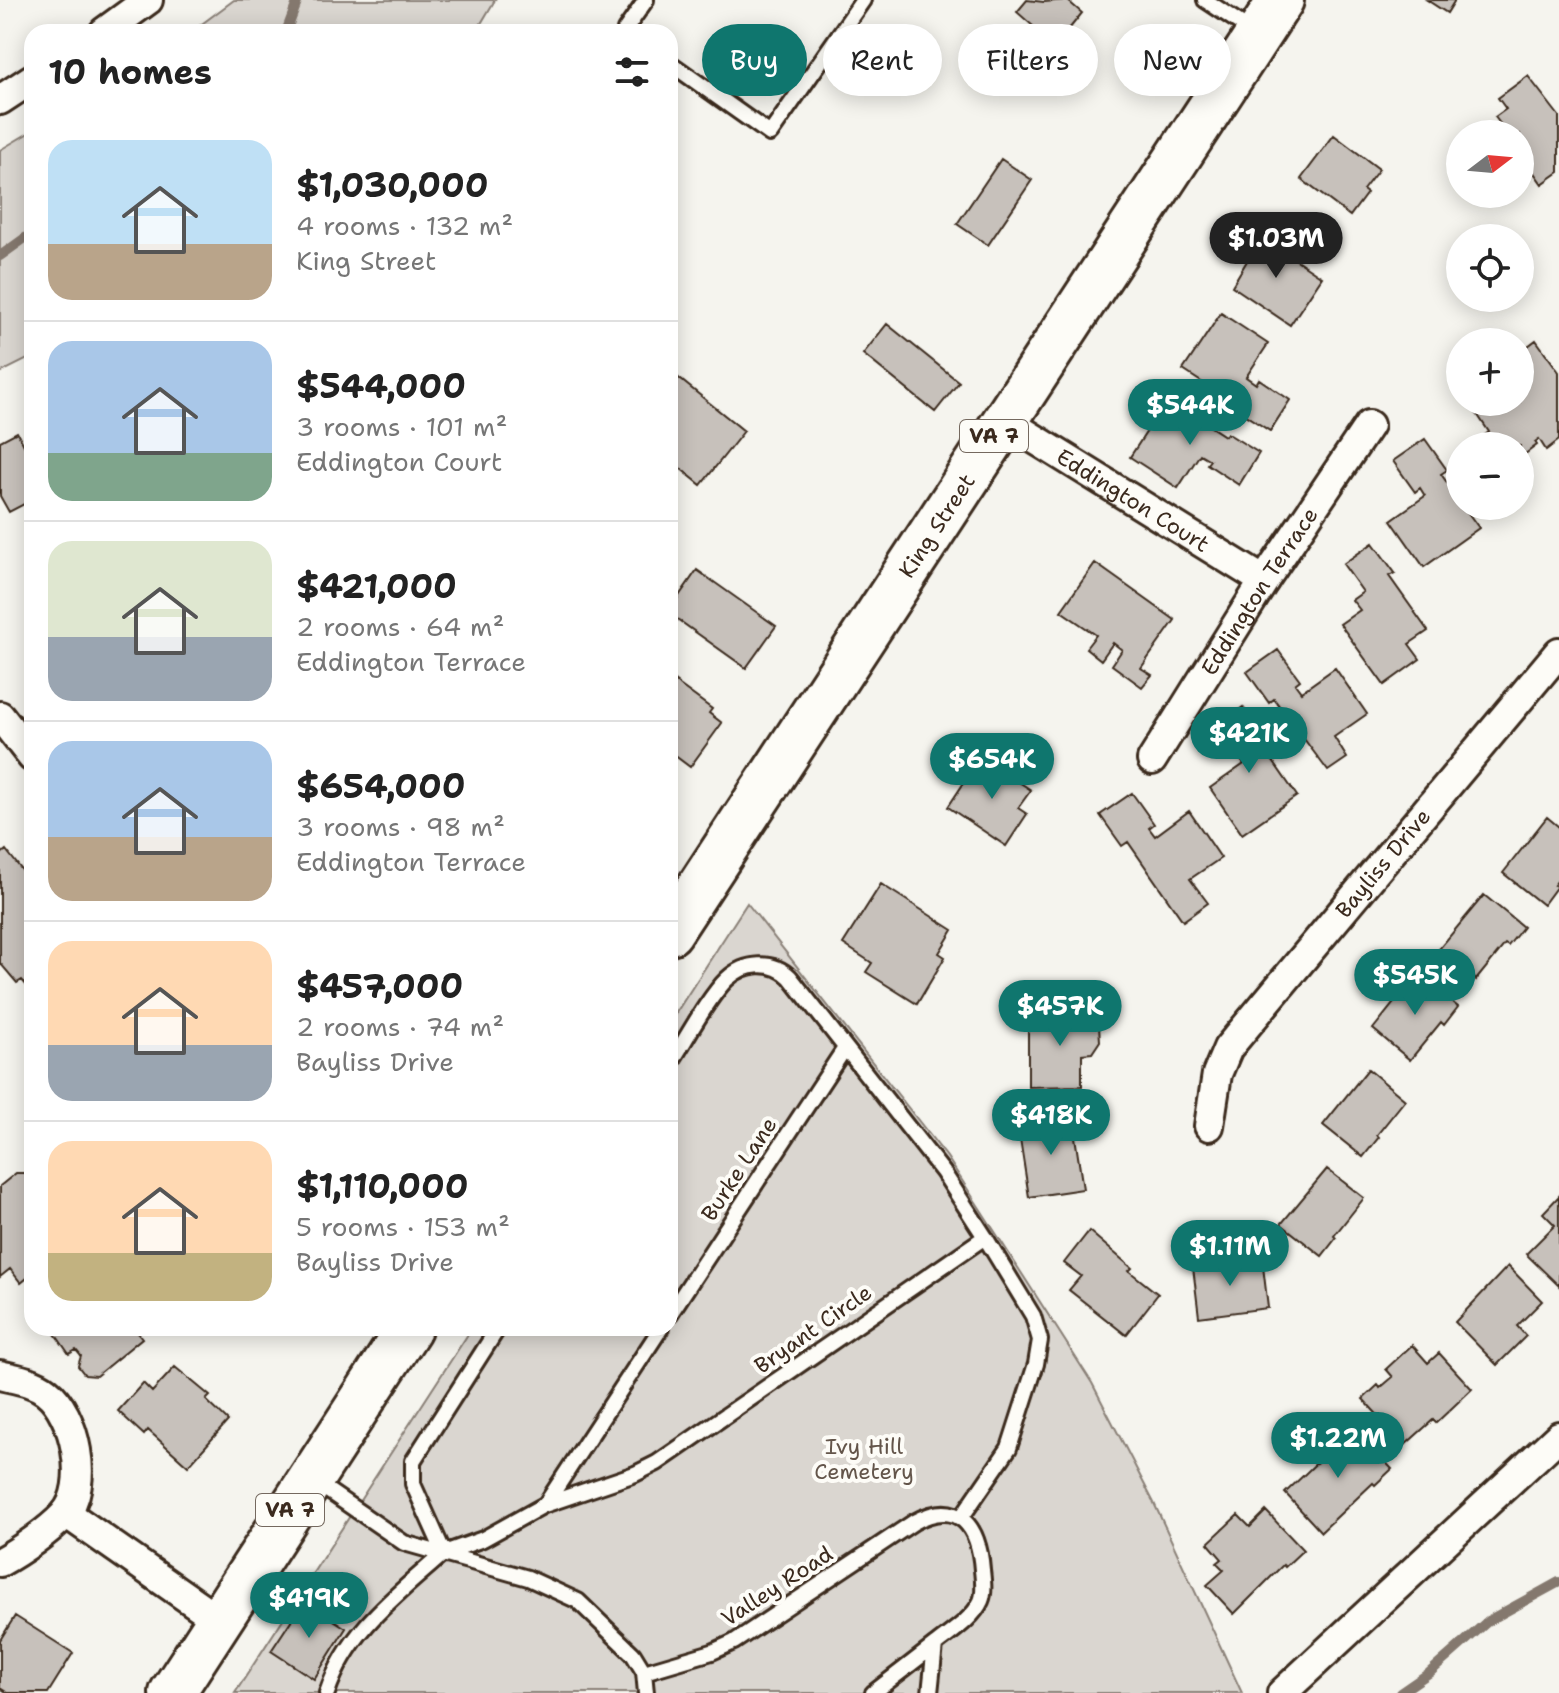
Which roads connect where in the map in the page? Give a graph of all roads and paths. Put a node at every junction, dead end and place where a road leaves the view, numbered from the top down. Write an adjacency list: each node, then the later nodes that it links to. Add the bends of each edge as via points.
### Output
1 (148, 0): 6 (street)
2 (646, 0): 7 (lane)
3 (863, 0): 8 (lane, via 770,134)
4 (1205, 0): 5 (lane)
5 (1270, 17): 11 (main road, King Street / VA 7)
6 (115, 24)
7 (629, 24)
8 (678, 69)
9 (24, 84): 10 (street)
10 (0, 100)
11 (1004, 420): 13 (street, Eddington Court); 18 (main road, King Street / VA 7)
12 (1369, 425): 13 (street, Eddington Terrace)
13 (1264, 581): 17 (street, Eddington Terrace)
14 (1559, 652): 21 (street, Bayliss Drive, via 1228,1048 1217,1074)
15 (0, 716): 16 (street)
16 (24, 747)
17 (1152, 760)
18 (678, 920)
19 (845, 1048): 20 (lane, via 787,974 764,964 724,981); 22 (lane, via 943,1172); 23 (lane, Burke Lane)
20 (678, 1052)
21 (1209, 1126)
22 (985, 1237): 30 (lane, Bryant Circle, via 657,1463); 32 (lane, via 1030,1309 1040,1340 1011,1443)
23 (678, 1302)
24 (404, 1336): 29 (main road, VA 7)
25 (493, 1336): 33 (lane, via 413,1461 413,1484)
26 (656, 1336): 30 (lane)
27 (0, 1375): 31 (street, via 34,1383 59,1404 79,1463 77,1491)
28 (1559, 1436): 43 (street)
29 (311, 1478): 33 (lane, via 395,1538); 35 (main road, VA 7)
30 (544, 1505): 33 (lane, Bryant Circle, via 487,1537)
31 (66, 1513): 34 (street); 35 (street)
32 (961, 1518): 36 (lane, via 980,1546 983,1597 974,1612); 37 (lane, Valley Road, via 941,1513 920,1519 741,1638)
33 (444, 1553): 37 (lane, via 534,1580 578,1601 633,1654); 39 (lane, via 368,1621 335,1670)
34 (0, 1562)
35 (219, 1620): 38 (main road, VA 7)
36 (935, 1645): 41 (lane); 42 (lane)
37 (644, 1672): 40 (lane)
38 (172, 1693)
39 (327, 1693)
40 (646, 1693)
41 (873, 1693)
42 (930, 1693)
43 (1282, 1693)

